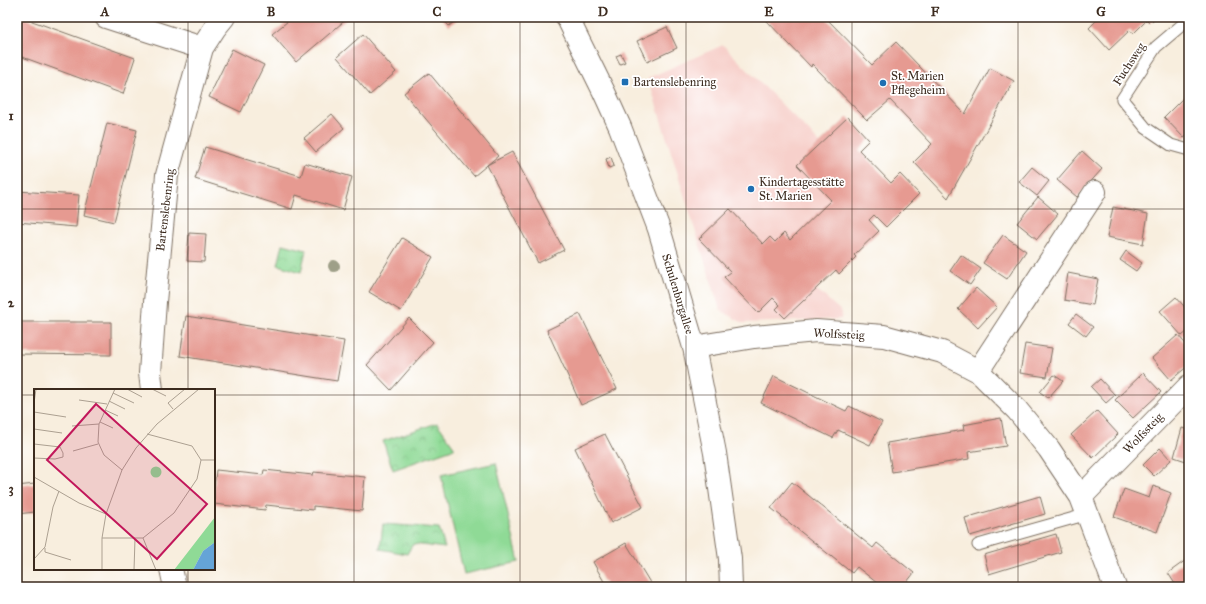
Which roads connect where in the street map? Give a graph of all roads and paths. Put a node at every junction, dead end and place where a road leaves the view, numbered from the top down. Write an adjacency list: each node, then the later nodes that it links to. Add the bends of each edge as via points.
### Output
1 (106, 17): 5 (street)
2 (224, 17): 5 (street, Bartenslebenring)
3 (567, 17): 8 (street, Schulenburgallee, via 620,127 659,229)
4 (1189, 19): 6 (lane, Fuchsweg, via 1156,47 1122,99 1146,128 1171,145)
5 (202, 48): 11 (street, Bartenslebenring, via 167,175 154,302 150,373)
6 (1189, 150)
7 (1095, 192): 9 (street)
8 (694, 347): 9 (street, Wolfssteig, via 754,337 816,331 884,336 942,352); 16 (street, Schulenburgallee, via 716,454 730,559)
9 (978, 371): 12 (street, Wolfssteig, via 1017,410 1049,449)
10 (1189, 386): 12 (street, Wolfssteig)
11 (152, 389)
12 (1084, 506): 13 (lane); 17 (street, Wolfssteig)
13 (978, 545)
14 (171, 570): 15 (street)
15 (175, 587)
16 (731, 587)
17 (1115, 587)

